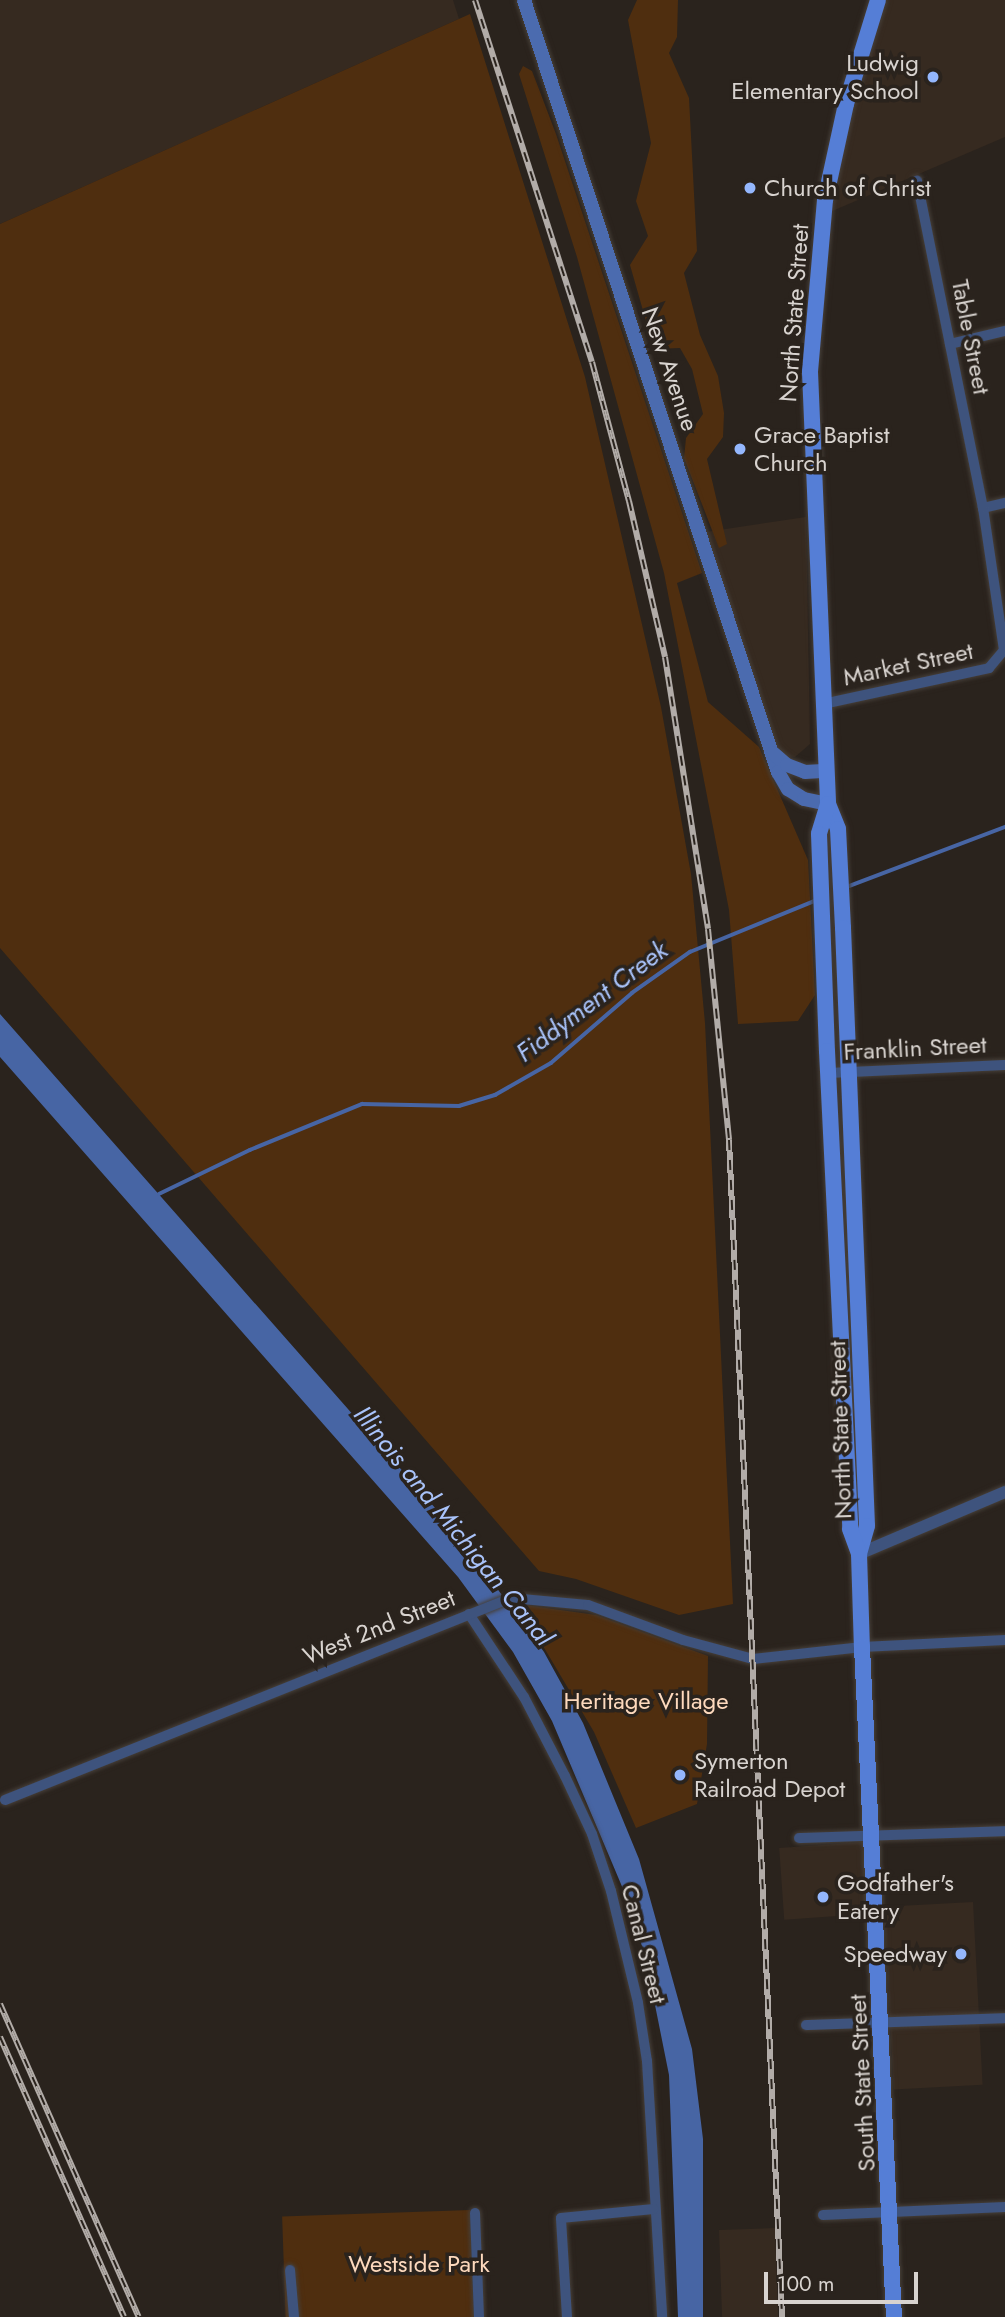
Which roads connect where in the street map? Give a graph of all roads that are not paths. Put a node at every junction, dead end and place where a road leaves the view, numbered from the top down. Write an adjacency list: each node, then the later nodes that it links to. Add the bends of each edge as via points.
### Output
1 (524, 0): 10 (main road, New Avenue)
2 (878, 0): 9 (main road, North State Street, via 840,125 825,200 814,301 810,390)
3 (917, 181): 5 (street, Table Street)
4 (1005, 331): 5 (street)
5 (950, 344): 7 (street, Table Street)
6 (1005, 503): 7 (street)
7 (983, 508): 8 (street, Table Street, via 998,592)
8 (1002, 661): 9 (street, Market Street, via 989,668)
9 (823, 704): 11 (main road, North State Street)
10 (773, 753): 11 (main road, via 805,772); 12 (main road, New Avenue, via 788,789 804,799)
11 (827, 771): 12 (main road, North State Street)
12 (828, 804): 14 (main road, North State Street, via 838,829); 15 (main road, North State Street, via 819,834)
13 (1005, 1065): 14 (street, Franklin Street)
14 (849, 1072): 15 (street, Franklin Street); 17 (main road, North State Street, via 867,1526)
15 (828, 1073): 17 (main road, North State Street, via 850,1528)
16 (1005, 1492): 17 (street)
17 (859, 1554): 20 (main road, South State Street)
18 (470, 1614): 20 (street, West 2nd Street, via 511,1598 588,1605 683,1640 753,1659); 21 (street, West 2nd Street); 29 (street, Canal Street, via 524,1697 565,1776 592,1834 611,1891 647,2061)
19 (1005, 1640): 20 (street, West 2nd Street)
20 (862, 1647): 23 (main road, South State Street)
21 (5, 1800)
22 (1005, 1830): 23 (street)
23 (874, 1837): 24 (street); 26 (main road, South State Street)
24 (799, 1838)
25 (1005, 2018): 26 (street)
26 (882, 2022): 27 (street); 30 (main road, South State Street)
27 (806, 2025)
28 (1005, 2207): 30 (street)
29 (654, 2209): 36 (street, via 561,2218); 37 (street, Canal Street)
30 (892, 2212): 32 (street); 38 (main road, South State Street)
31 (475, 2213): 35 (street)
32 (823, 2215)
33 (290, 2270): 34 (street)
34 (294, 2317)
35 (479, 2317)
36 (567, 2317)
37 (662, 2317)
38 (894, 2317)

